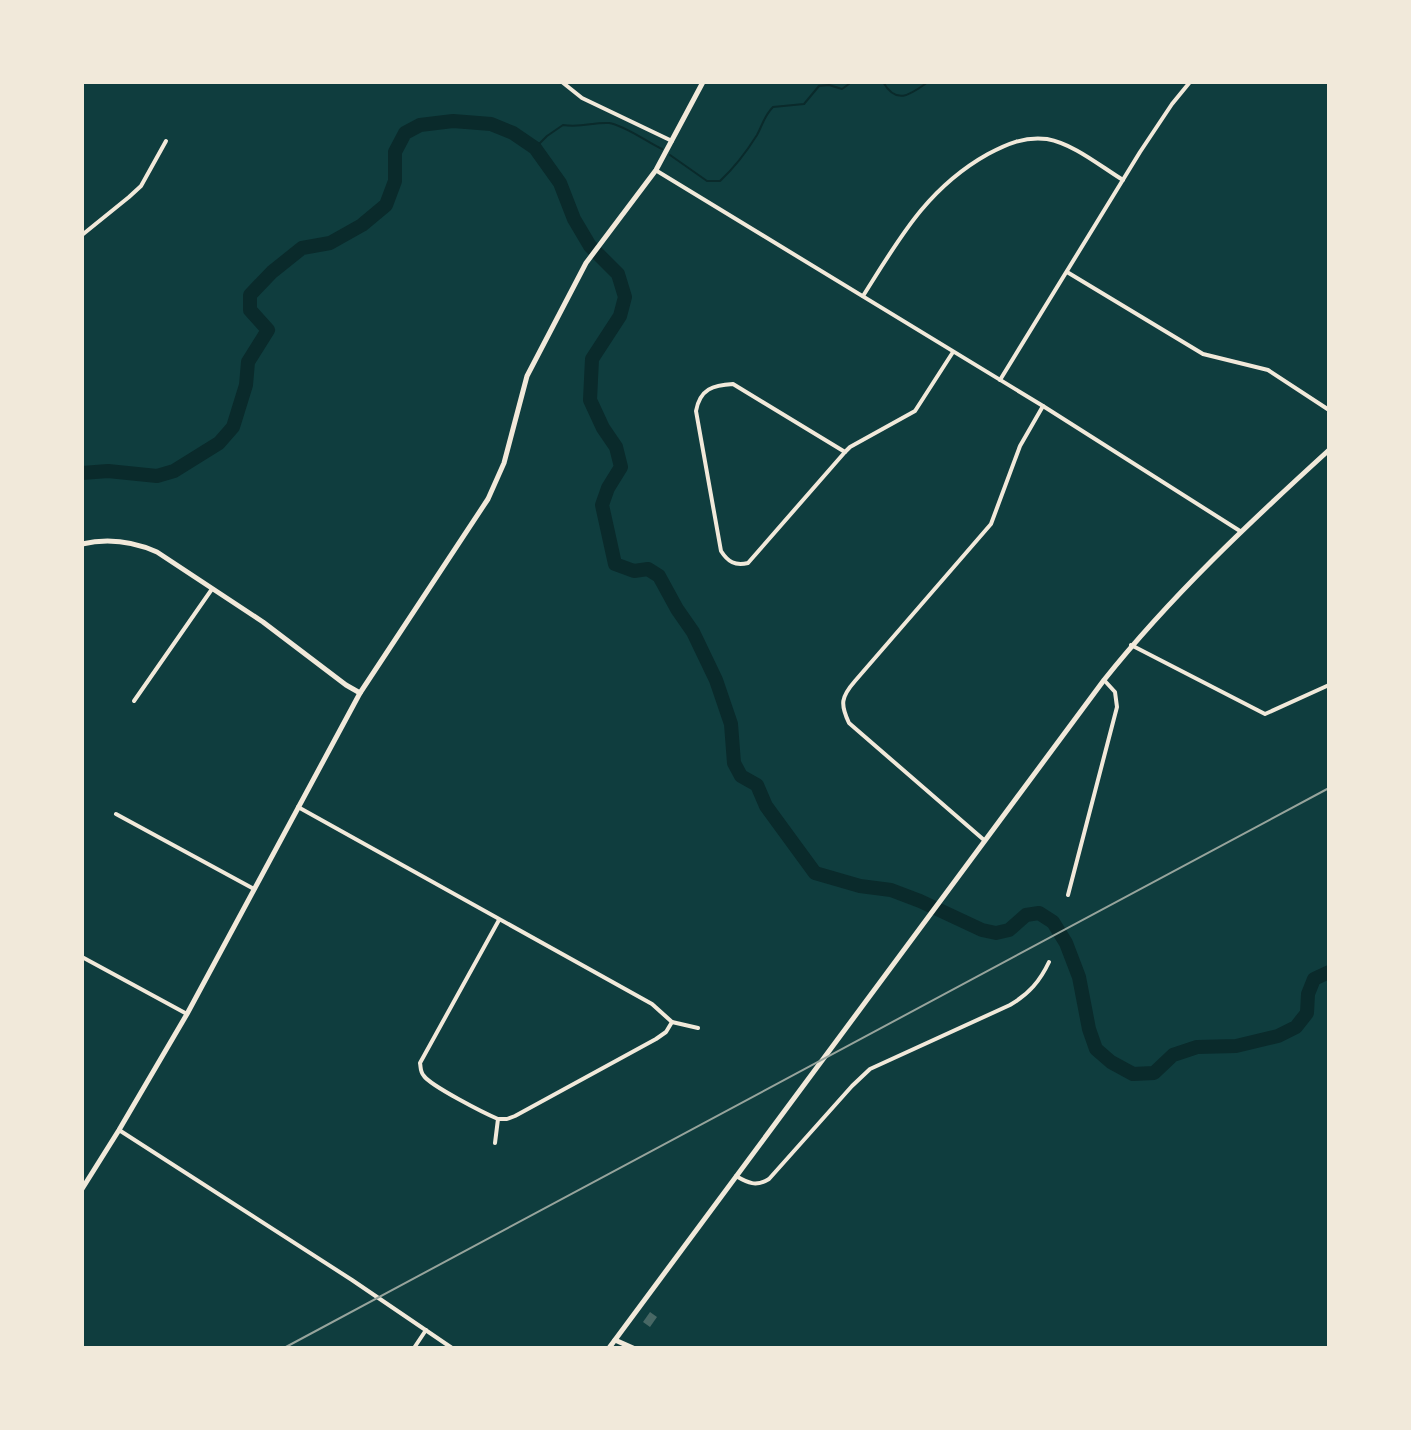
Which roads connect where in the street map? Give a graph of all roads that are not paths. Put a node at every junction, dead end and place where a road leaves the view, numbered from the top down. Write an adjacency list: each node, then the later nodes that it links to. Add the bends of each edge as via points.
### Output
1 (562, 82): 5 (street, via 582,98)
2 (703, 82): 5 (street)
3 (1190, 82): 7 (street)
4 (166, 141): 8 (street, via 141,186)
5 (672, 141): 6 (street)
6 (656, 170): 10 (street); 23 (street, via 591,257 527,376 504,463 488,499)
7 (1123, 180): 9 (street); 10 (street, via 1047,139 1010,143 933,195)
8 (82, 235)
9 (1067, 272): 12 (street); 14 (street, via 1203,354 1268,370)
10 (863, 296): 11 (street)
11 (953, 352): 12 (street); 16 (street, via 915,411)
12 (1000, 381): 13 (street)
13 (1043, 406): 17 (street); 27 (street, via 1020,446 991,524 843,699 849,723)
14 (1329, 410)
15 (1329, 450): 17 (street)
16 (845, 452): 16 (street, via 748,563 726,559 696,411 703,393 714,385 733,384)
17 (1240, 531): 20 (street)
18 (82, 544): 19 (street, via 108,540 140,545)
19 (212, 589): 23 (street); 24 (street)
20 (1131, 645): 21 (street); 22 (street, via 1265,714)
21 (1104, 680): 27 (street); 29 (street, via 1115,692 1117,707)
22 (1329, 685)
23 (360, 693): 25 (street)
24 (134, 701)
25 (298, 807): 28 (street); 30 (street)
26 (116, 814): 28 (street)
27 (984, 840): 39 (street)
28 (254, 889): 33 (street)
29 (1068, 895)
30 (499, 920): 34 (street, via 652,1004); 36 (street, via 420,1063 424,1077)
31 (82, 957): 33 (street)
32 (1049, 962): 39 (street, via 1022,998 870,1069 769,1179 755,1184)
33 (187, 1014): 37 (street)
34 (672, 1022): 35 (street); 36 (street, via 656,1039 515,1116)
35 (698, 1028)
36 (498, 1119): 38 (street)
37 (119, 1130): 40 (street); 41 (street)
38 (495, 1143)
39 (736, 1176): 42 (street)
40 (82, 1189)
41 (426, 1330): 43 (street); 44 (street)
42 (615, 1340): 45 (street); 46 (street)
43 (414, 1348)
44 (452, 1348)
45 (609, 1348)
46 (633, 1348)

